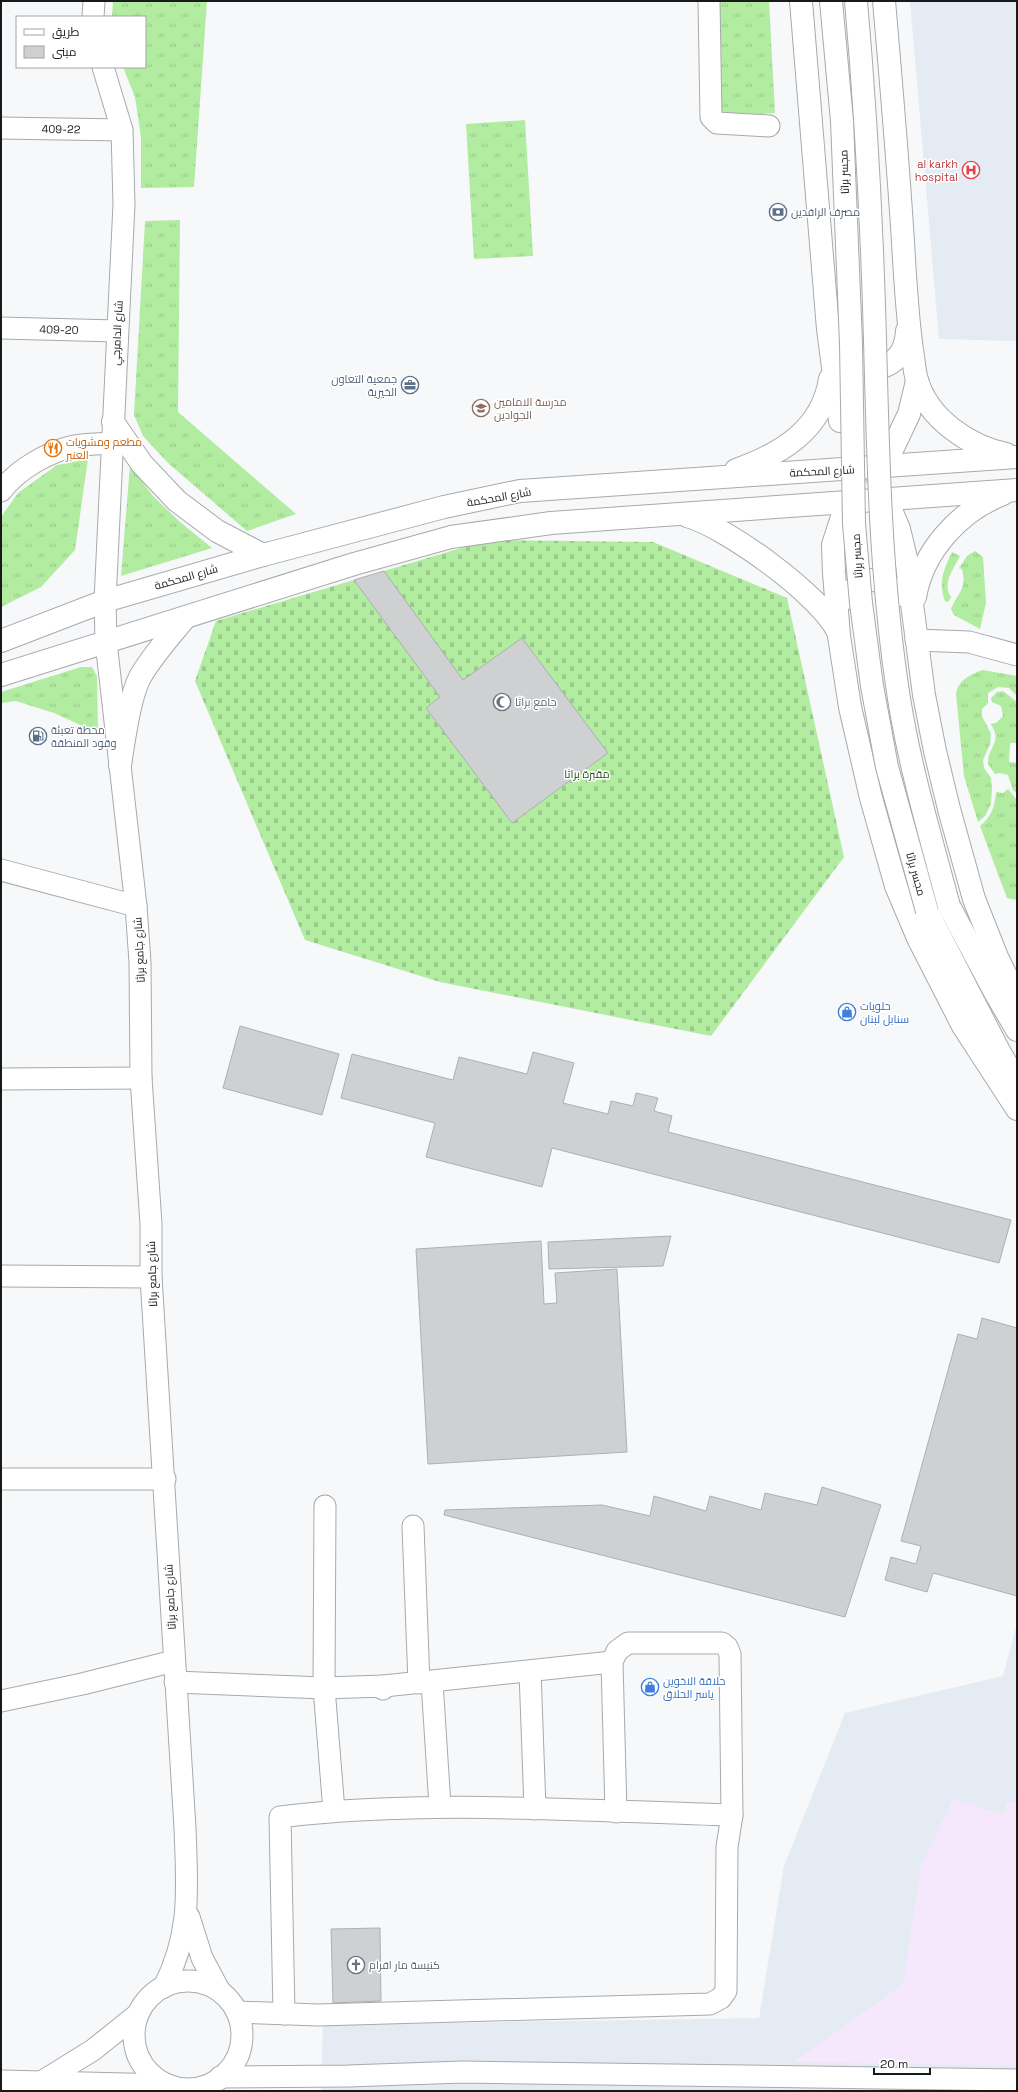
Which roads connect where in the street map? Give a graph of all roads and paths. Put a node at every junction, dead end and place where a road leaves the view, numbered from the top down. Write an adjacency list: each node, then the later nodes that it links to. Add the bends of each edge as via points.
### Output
1 (94, 1): 7 (street)
2 (709, 1): 9 (street, via 711,117 716,123)
3 (801, 1): 15 (main road, via 828,329)
4 (831, 1): 45 (main road, مجسر براثا, bridge, via 842,121 851,344 854,524 872,686 887,767 927,910)
5 (856, 1): 42 (main road, bridge, via 867,121 877,438 885,587 896,680 911,759 949,906)
6 (884, 1): 12 (main road, via 896,128)
7 (93, 16)
8 (103, 68): 11 (street, شارع الدامرجي)
9 (769, 126)
10 (1, 128): 11 (street, 409-22)
11 (122, 130): 14 (street, شارع الدامرجي, via 124,204)
12 (908, 323): 16 (main road, via 905,348 898,358); 17 (main road)
13 (1, 328): 14 (street, 409-20)
14 (117, 331): 19 (street, شارع الدامرجي)
15 (834, 361): 18 (main road); 22 (main road, via 821,410 808,428 775,453)
16 (885, 366)
17 (917, 381): 20 (main road, via 929,404 947,425 984,448); 21 (main road)
18 (840, 421)
19 (112, 432): 24 (street, via 38,460 7,482); 28 (main road, via 177,501 217,531); 29 (street, شارع الدامرجي)
20 (1017, 456): 21 (main road, شارع المحكمة)
21 (893, 464): 22 (main road, شارع المحكمة, via 838,471)
22 (714, 477): 28 (main road, شارع المحكمة, via 520,491 444,507)
23 (1017, 490): 25 (main road); 30 (main road, via 981,505 948,531 924,566 917,584)
24 (1, 491)
25 (912, 497): 26 (main road); 30 (main road, via 891,501 900,529)
26 (821, 504): 27 (main road); 34 (main road, via 842,506 833,545)
27 (680, 514): 31 (main road, via 551,523 451,537 354,564); 34 (main road, via 720,530 801,588 827,614)
28 (263, 554): 29 (main road, شارع المحكمة)
29 (105, 601): 33 (main road, شارع المحكمة); 35 (street, شارع الدامرجي)
30 (913, 608): 32 (main road)
31 (185, 618): 35 (main road); 38 (main road, via 152,658 140,678 128,720)
32 (916, 636): 34 (main road, via 910,611 901,597 888,584 873,579 857,585 846,600); 36 (street, via 969,642); 41 (main road, via 935,751 974,899)
33 (1, 640)
34 (840, 641): 46 (main road, via 850,707 871,798 896,886 918,938 963,1026)
35 (106, 642): 37 (main road); 38 (street, شارع جامع براثا)
36 (1017, 655)
37 (1, 675)
38 (120, 764): 40 (street, شارع جامع براثا)
39 (1, 870): 40 (street)
40 (136, 906): 43 (street, شارع جامع براثا, via 140,962)
41 (1017, 998)
42 (1017, 1030)
43 (141, 1078): 44 (street); 48 (street, شارع جامع براثا, via 151,1224)
44 (1, 1079)
45 (1017, 1082)
46 (1017, 1109)
47 (1, 1276): 48 (street)
48 (151, 1277): 50 (street, شارع جامع براثا)
49 (1, 1479): 50 (street)
50 (165, 1479): 53 (street, شارع جامع براثا)
51 (325, 1506): 58 (street)
52 (413, 1526): 57 (street)
53 (174, 1661): 56 (street, شارع جامع براثا); 59 (street)
54 (612, 1662): 55 (street); 63 (street); 64 (street, via 617,1651 628,1643 722,1643 727,1646 730,1654)
55 (530, 1671): 57 (street); 61 (street)
56 (175, 1682): 58 (street); 65 (street, شارع جامع براثا, via 185,1828)
57 (425, 1683): 58 (street, via 383,1688); 60 (street)
58 (324, 1688): 62 (street)
59 (1, 1701)
60 (440, 1806): 61 (street); 62 (street)
61 (535, 1809): 63 (street)
62 (334, 1811): 70 (street, via 280,1817)
63 (616, 1812): 64 (street)
64 (732, 1815): 70 (street, via 727,1847 726,1991 721,1998 710,2004)
65 (187, 1907): 66 (street, شارع جامع براثا, via 182,1940); 67 (street, شارع جامع براثا, via 202,1958)
66 (164, 1987): 67 (street, via 177,1982 192,1981); 69 (street, via 144,2003)
67 (219, 1990): 68 (street)
68 (237, 2012): 70 (street); 71 (street, via 242,2035 240,2047 236,2058)
69 (138, 2014): 73 (street, via 93,2050); 75 (street, via 134,2032 136,2050 148,2071)
70 (284, 2014)
71 (220, 2077): 72 (street, via 464,2072); 75 (street, via 195,2088)
72 (1017, 2080)
73 (43, 2081): 74 (street); 75 (street)
74 (1, 2082)
75 (168, 2085)

